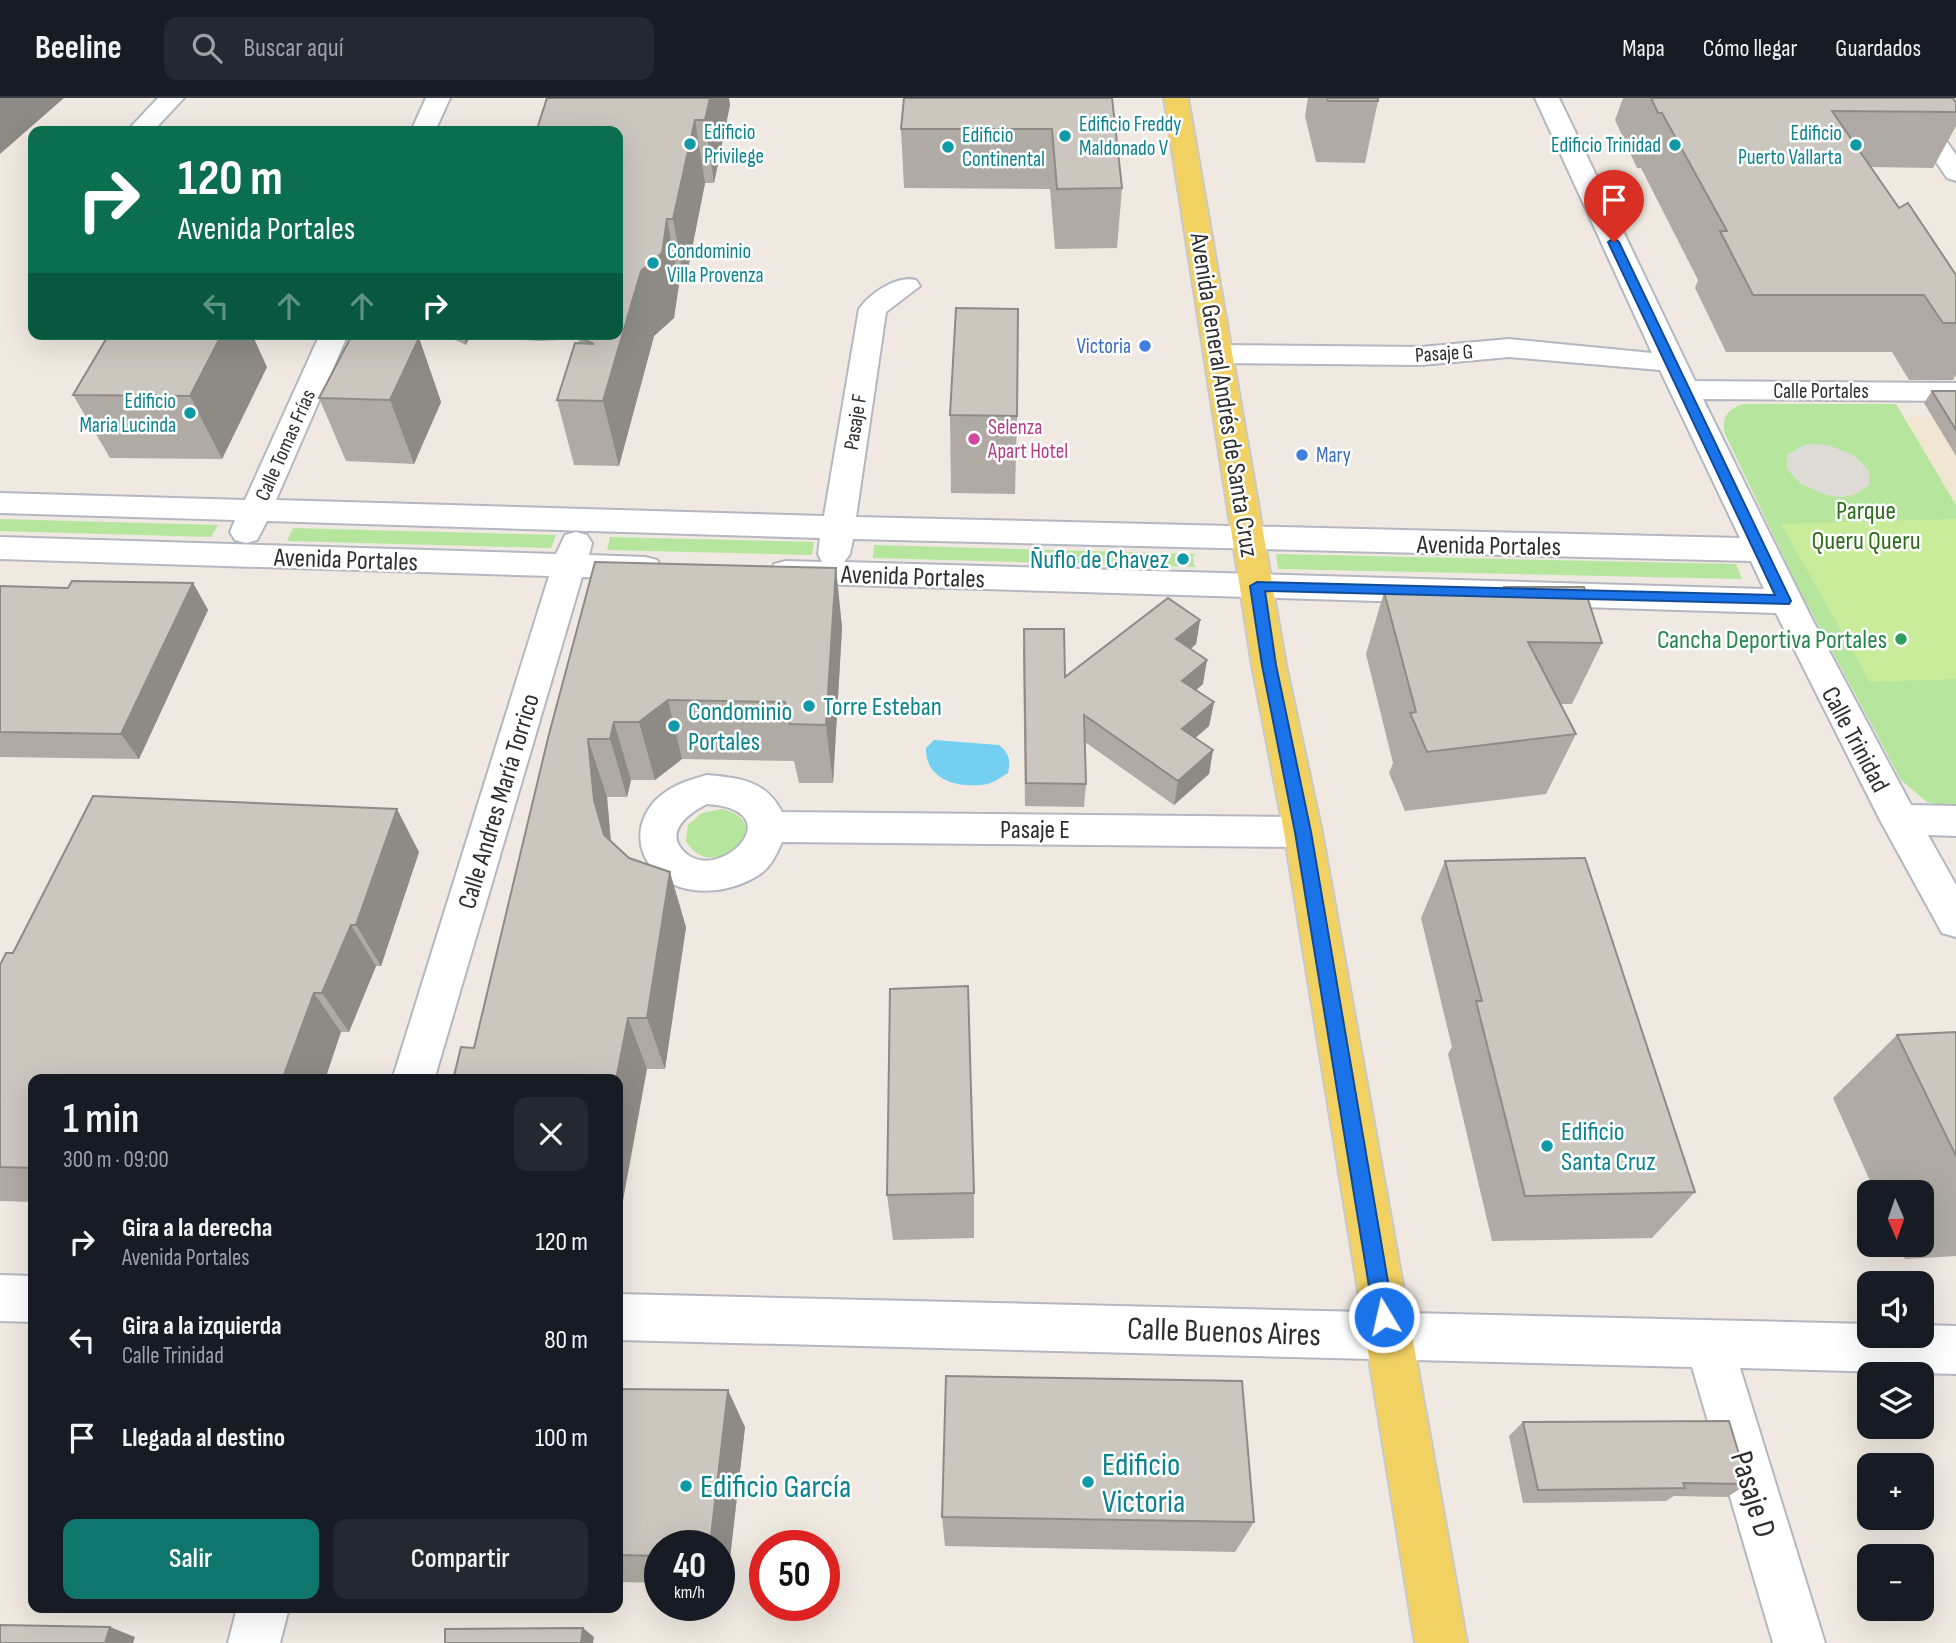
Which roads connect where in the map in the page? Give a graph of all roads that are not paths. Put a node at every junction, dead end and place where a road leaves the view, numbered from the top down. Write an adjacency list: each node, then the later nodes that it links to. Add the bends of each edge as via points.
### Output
1 (172, 98): 7 (street)
2 (438, 98): 8 (street)
3 (1177, 98): 12 (main road, Avenida General Andrés de Santa Cruz)
4 (1546, 98): 13 (street, Calle Trinidad)
5 (1899, 99): 6 (street); 9 (street)
6 (1931, 100)
7 (144, 126)
8 (425, 126)
9 (1956, 173)
10 (906, 286): 18 (street, Pasaje F, via 873,309)
11 (331, 340): 16 (street, Calle Tomas Frías)
12 (1218, 354): 13 (street, Pasaje G, via 1421,356 1509,348 1644,362); 19 (main road, Avenida General Andrés de Santa Cruz)
13 (1678, 376): 14 (street, Calle Portales); 21 (street, Calle Trinidad)
14 (1956, 392)
15 (0, 503): 16 (street, Avenida Portales)
16 (256, 511): 17 (street, Avenida Portales); 22 (street, Calle Tomas Frías)
17 (582, 522): 18 (street, Avenida Portales); 23 (street, Calle Andres María Torrico)
18 (838, 528): 19 (street, Avenida Portales); 26 (street, Pasaje F)
19 (1249, 540): 21 (street, Avenida Portales); 27 (main road, Avenida General Andrés de Santa Cruz)
20 (0, 548): 22 (street, Avenida Portales)
21 (1760, 550): 28 (street, Calle Trinidad)
22 (234, 556): 23 (street, Avenida Portales)
23 (570, 566): 24 (street, Avenida Portales); 34 (street, Calle Andres María Torrico)
24 (677, 569)
25 (758, 571): 26 (street, Avenida Portales)
26 (832, 573): 27 (street, Avenida Portales)
27 (1257, 586): 28 (street, Avenida Portales); 32 (main road, Avenida General Andrés de Santa Cruz)
28 (1784, 601): 29 (street, Calle Trinidad)
29 (1899, 820): 30 (street); 33 (street, Calle Trinidad)
30 (1956, 821)
31 (768, 827): 32 (street, Pasaje E)
32 (1303, 832): 38 (main road, Avenida General Andrés de Santa Cruz)
33 (1956, 921)
34 (415, 1074)
35 (0, 1298): 36 (street)
36 (28, 1299)
37 (623, 1317): 38 (street, Calle Buenos Aires)
38 (1387, 1336): 39 (street, Calle Buenos Aires); 43 (main road, Avenida General Andrés de Santa Cruz)
39 (1709, 1344): 40 (street, Calle Buenos Aires); 44 (street, Pasaje D)
40 (1956, 1350)
41 (262, 1613): 42 (street)
42 (254, 1643)
43 (1441, 1643)
44 (1799, 1643)

